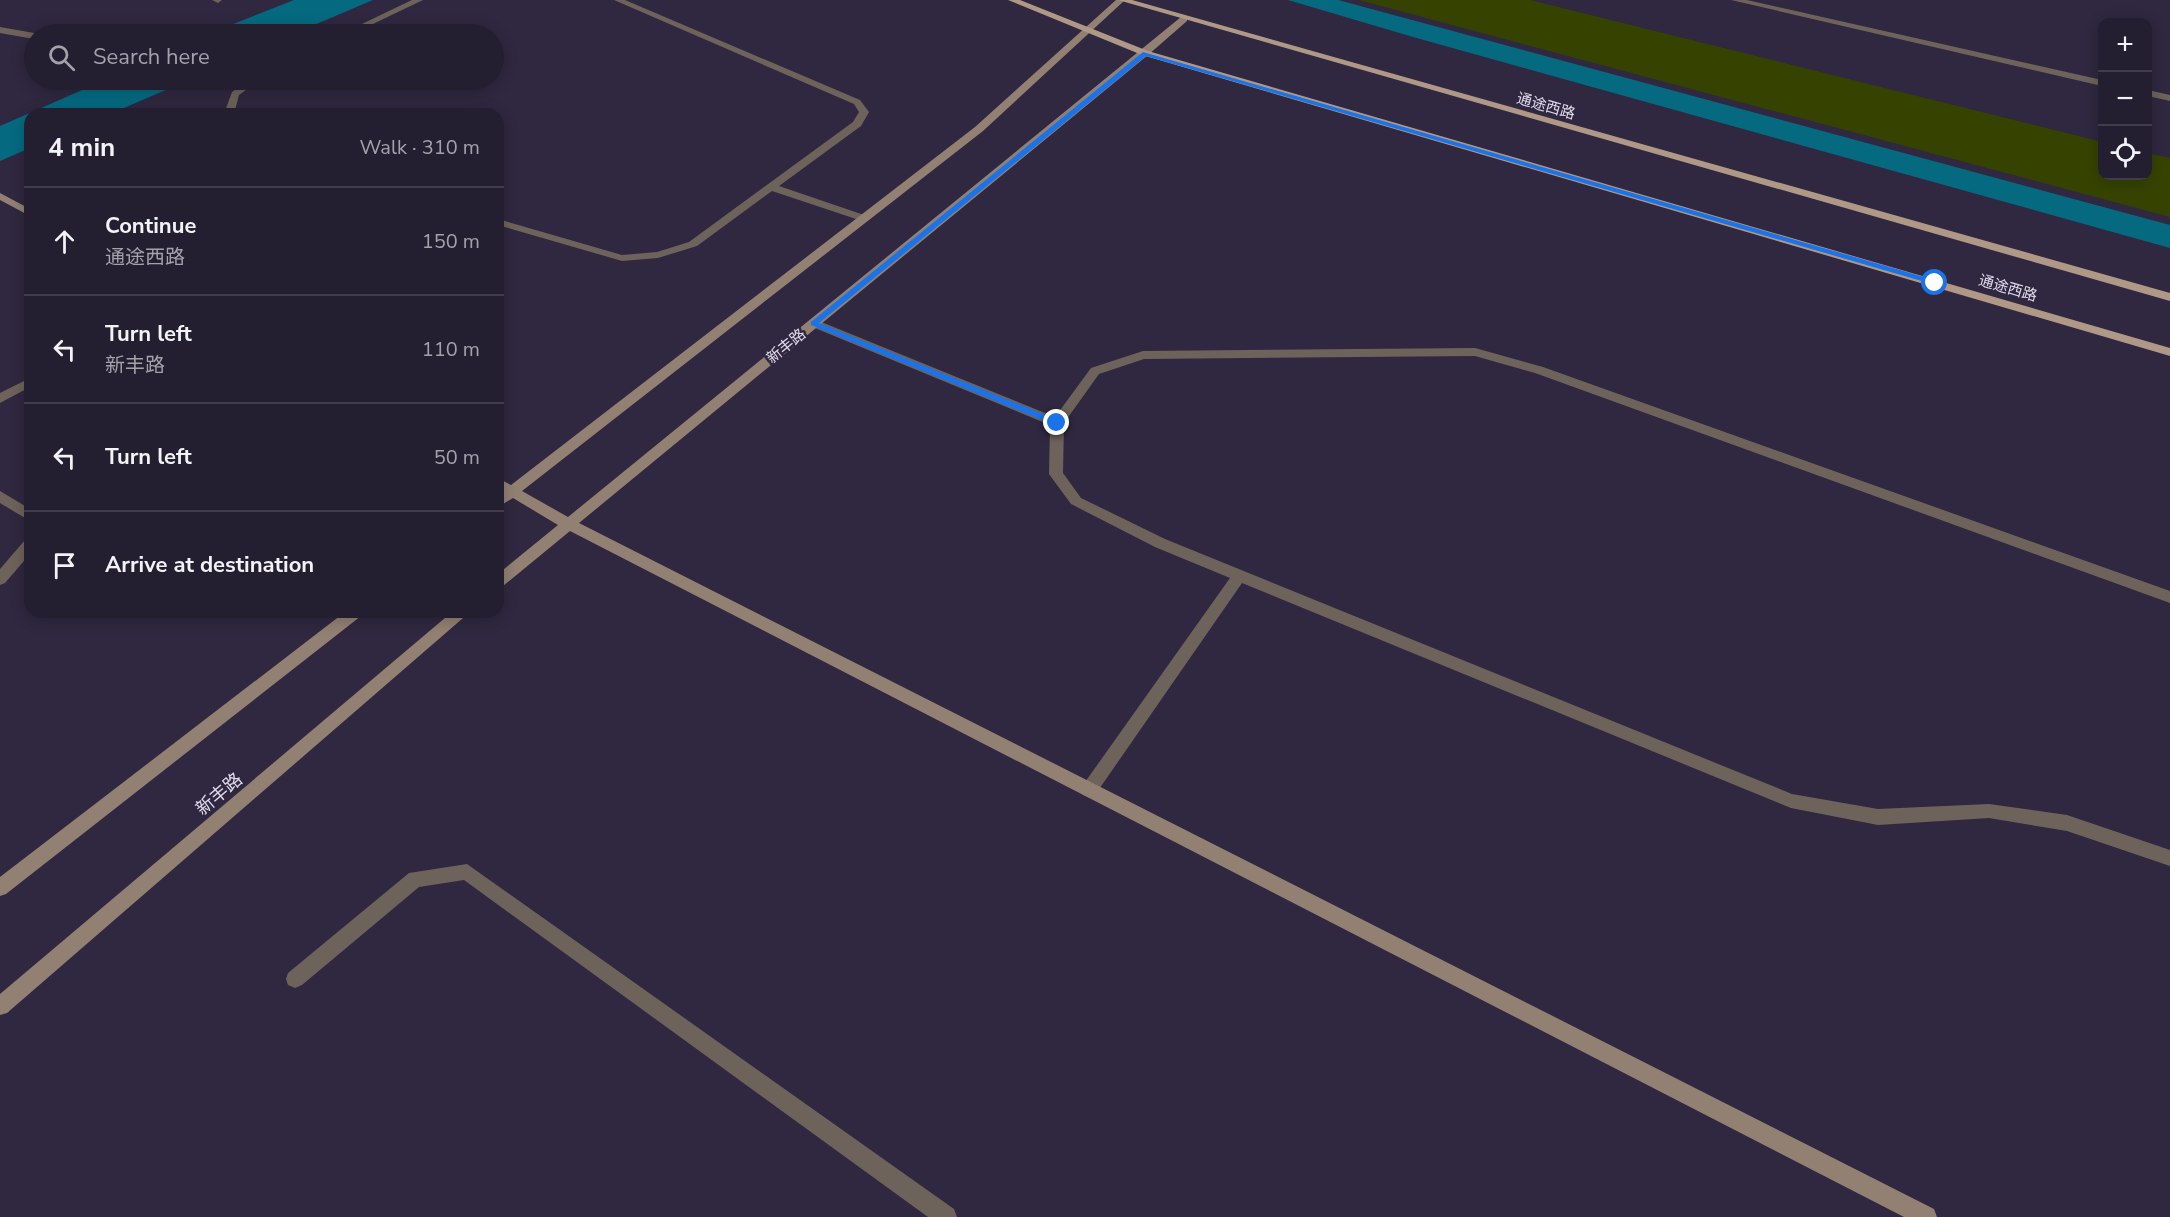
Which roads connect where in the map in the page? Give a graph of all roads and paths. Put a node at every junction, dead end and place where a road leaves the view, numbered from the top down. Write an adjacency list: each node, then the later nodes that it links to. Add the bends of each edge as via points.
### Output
1 (419, 0): 7 (lane)
2 (618, 0): 17 (lane, via 857,102 864,112 857,124)
3 (1012, 0): 9 (main road, 通途西路)
4 (1122, 0): 6 (main road, 通途西路); 9 (main road)
5 (1735, 0): 12 (lane)
6 (1184, 19): 11 (main road, 新丰路); 22 (main road, 通途西路)
7 (367, 24)
8 (0, 30): 10 (lane)
9 (1086, 31): 11 (main road, 通途西路); 20 (main road, via 979,129)
10 (24, 34)
11 (1145, 53): 23 (main road, 新丰路); 24 (main road, 通途西路)
12 (2098, 81)
13 (241, 90): 16 (lane, via 235,94)
14 (2152, 94): 15 (lane)
15 (2170, 98)
16 (231, 108)
17 (771, 187): 20 (lane); 21 (lane, via 693,244 658,255 622,258)
18 (0, 196): 19 (main road)
19 (24, 210)
20 (863, 218): 28 (main road)
21 (504, 224)
22 (2170, 297)
23 (814, 323): 27 (lane); 32 (main road, 新丰路)
24 (2170, 352)
25 (24, 385): 26 (lane)
26 (0, 399)
27 (1057, 423): 34 (lane, via 1056,474 1076,501 1160,543); 37 (lane, via 1095,371 1143,355 1475,352 1539,370)
28 (504, 491)
29 (504, 492): 32 (main road)
30 (0, 496): 31 (lane)
31 (24, 512)
32 (568, 524): 35 (main road, 新丰路); 40 (main road)
33 (24, 551): 36 (lane)
34 (1239, 576): 40 (lane); 41 (lane, via 1791,801 1878,817 1989,811 2067,823)
35 (504, 577)
36 (0, 579)
37 (2170, 597)
38 (348, 618): 42 (main road)
39 (455, 618): 44 (main road, 新丰路)
40 (1089, 790): 46 (main road)
41 (2170, 858)
42 (0, 888)
43 (295, 980): 45 (lane, via 415,879 467,872)
44 (0, 1006)
45 (946, 1217)
46 (1926, 1217)

